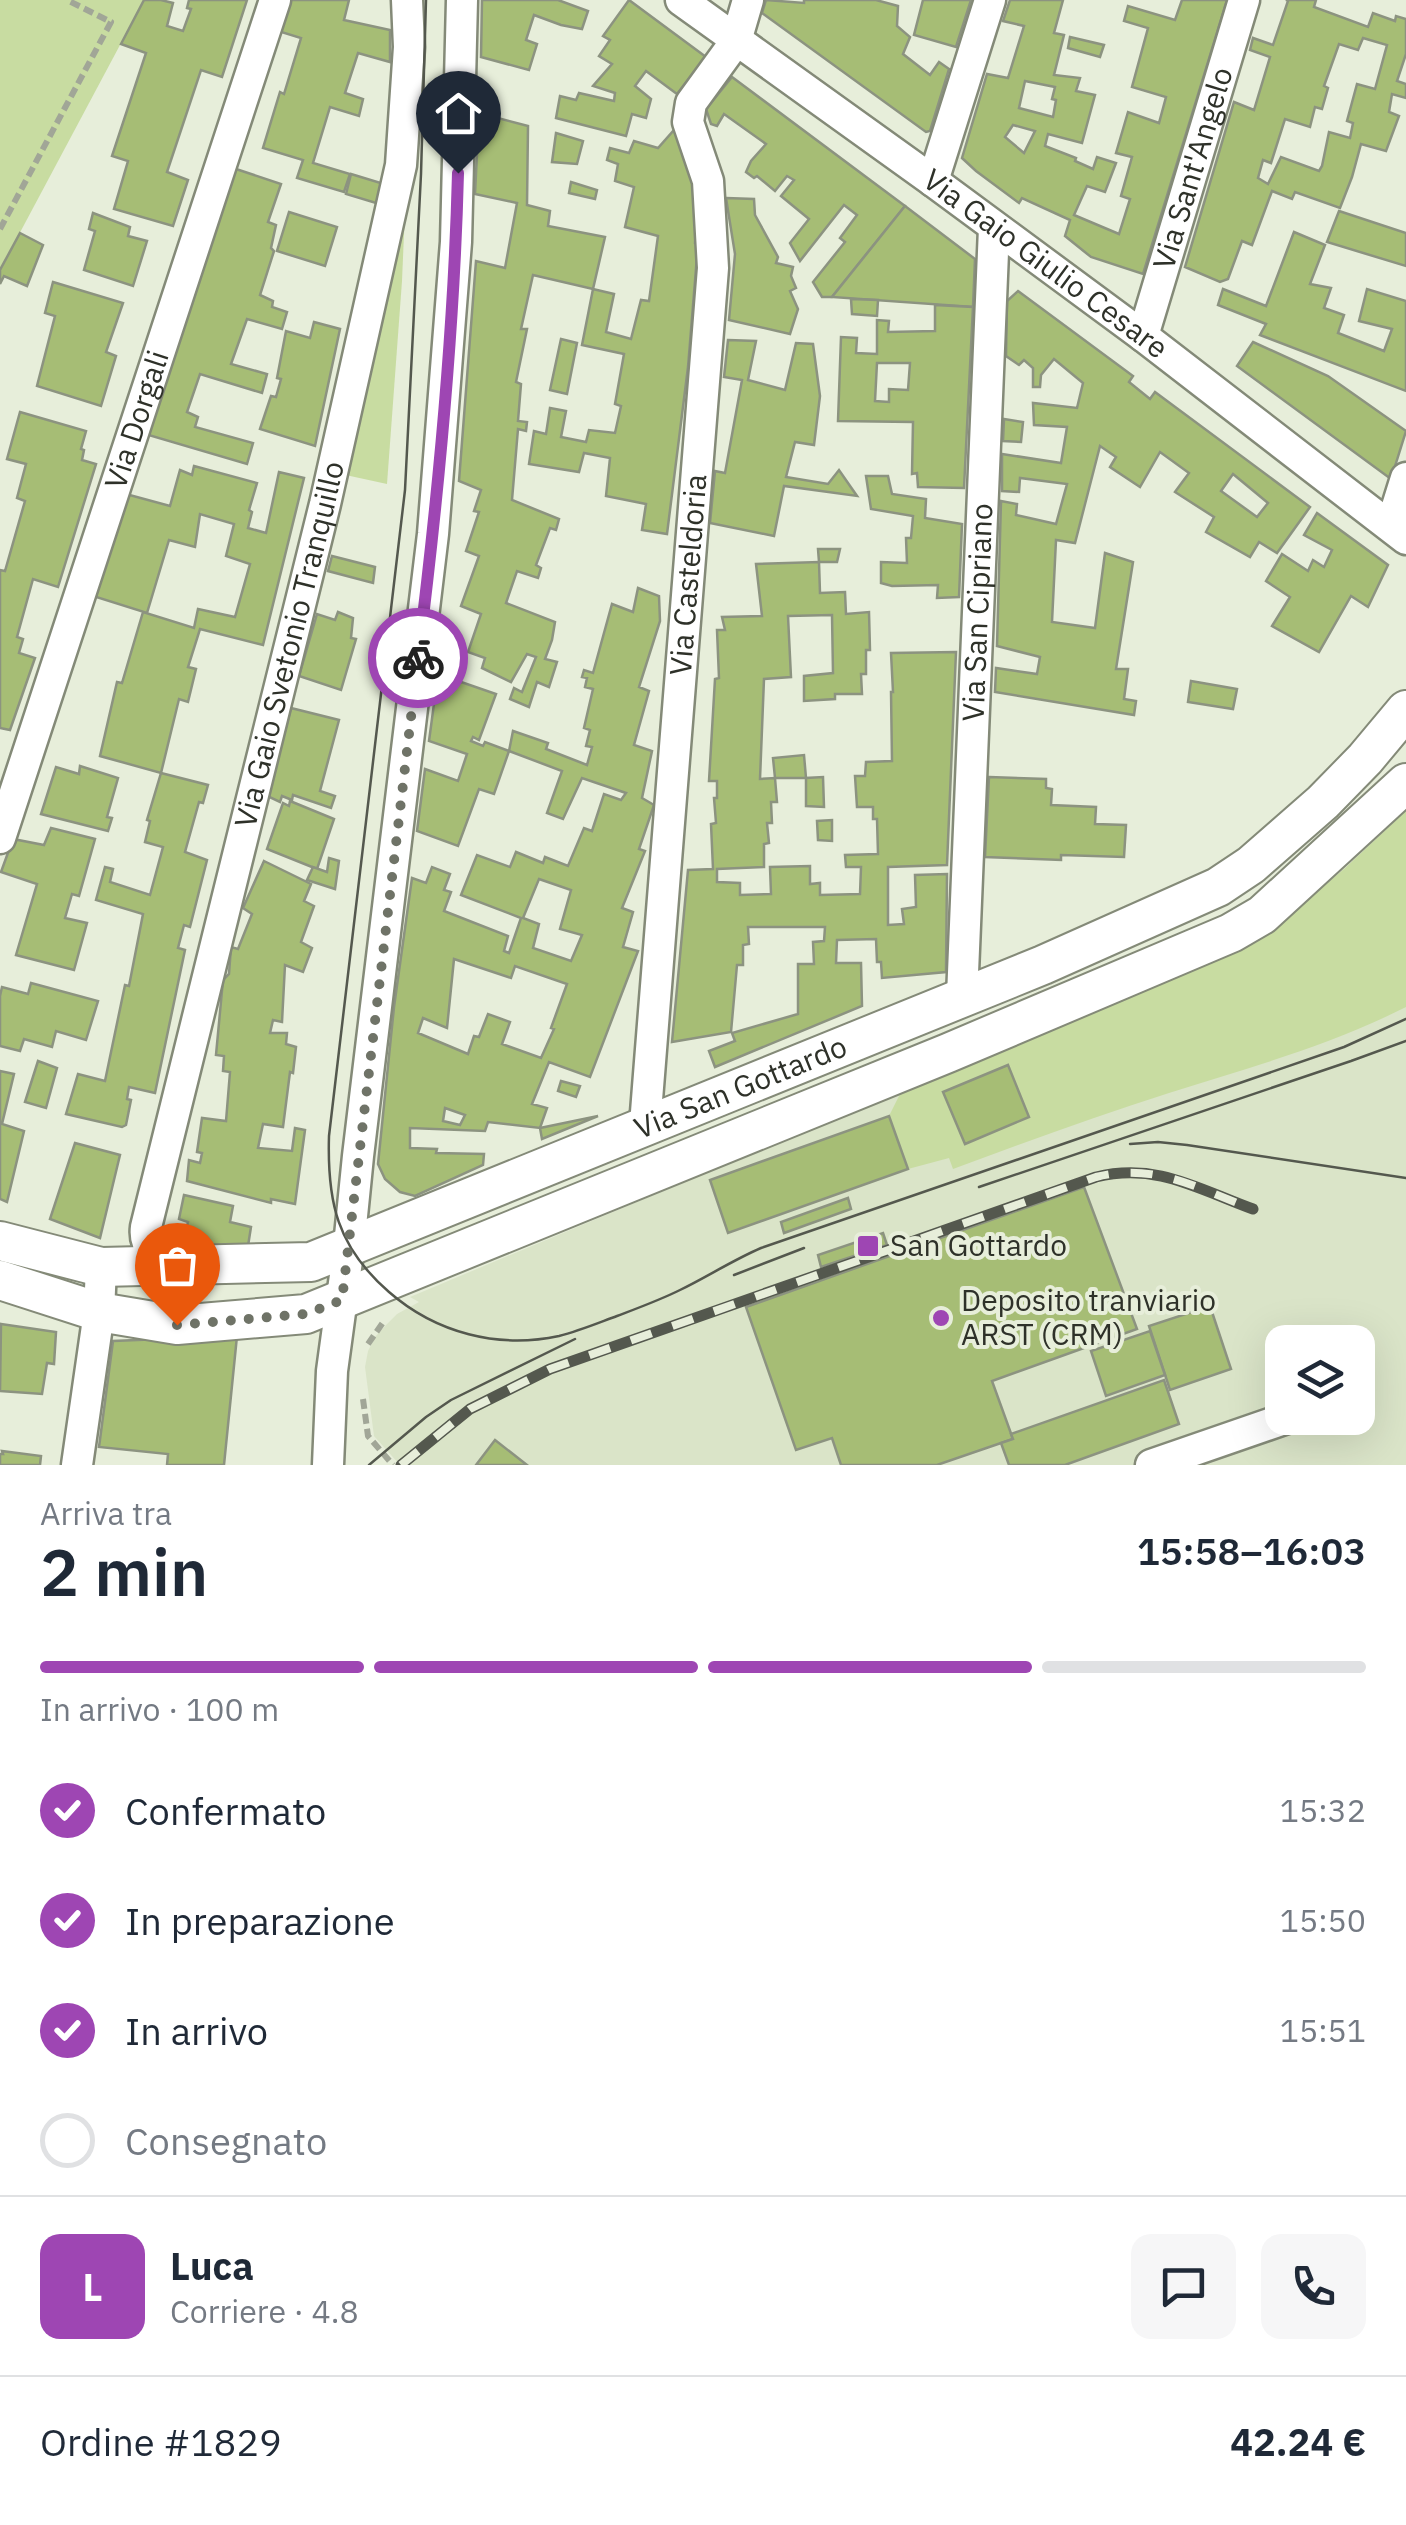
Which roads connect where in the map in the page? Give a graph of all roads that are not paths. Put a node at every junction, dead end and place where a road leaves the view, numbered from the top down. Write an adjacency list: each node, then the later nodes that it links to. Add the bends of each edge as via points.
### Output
1 (275, 0): 16 (street, Via Dorgali)
2 (407, 0): 21 (street, Via Gaio Svetonio Tranquillo, via 401,166 325,504 146,1227 148,1247)
3 (462, 0): 20 (street, via 456,242 433,534)
4 (681, 0): 8 (street, Via Gaio Giulio Cesare)
5 (748, 0): 8 (street, Via Casteldoria)
6 (990, 0): 9 (street)
7 (1244, 0): 11 (street, Via Sant'Angelo)
8 (736, 41): 9 (street, Via Gaio Giulio Cesare); 18 (street, Via Casteldoria, via 691,103 688,122 708,181 713,268)
9 (933, 181): 10 (street, Via Gaio Giulio Cesare)
10 (994, 228): 11 (street, Via Gaio Giulio Cesare); 17 (street, Via San Cipriano)
11 (1142, 336): 13 (street, Via Gaio Giulio Cesare)
12 (1406, 478): 13 (street)
13 (1402, 536)
14 (1406, 710): 17 (main road, Via San Gottardo, via 1323,802 1218,887)
15 (1406, 784): 24 (main road, Via San Gottardo, via 1262,915 1231,933 397,1293)
16 (0, 838)
17 (962, 997): 18 (main road, Via San Gottardo)
18 (645, 1125): 20 (main road, Via San Gottardo)
19 (0, 1241): 22 (main road, Via San Gottardo)
20 (349, 1246): 21 (main road, Via San Gottardo, via 311,1262); 24 (street)
21 (178, 1266): 22 (main road, Via San Gottardo)
22 (100, 1267): 25 (street)
23 (0, 1280): 25 (main road, Via San Gottardo)
24 (342, 1300): 25 (main road, Via San Gottardo, via 306,1314 177,1325); 29 (street)
25 (99, 1312): 28 (street)
26 (1265, 1433): 27 (street)
27 (1239, 1450): 30 (street)
28 (78, 1465)
29 (328, 1465)
30 (1151, 1465)

